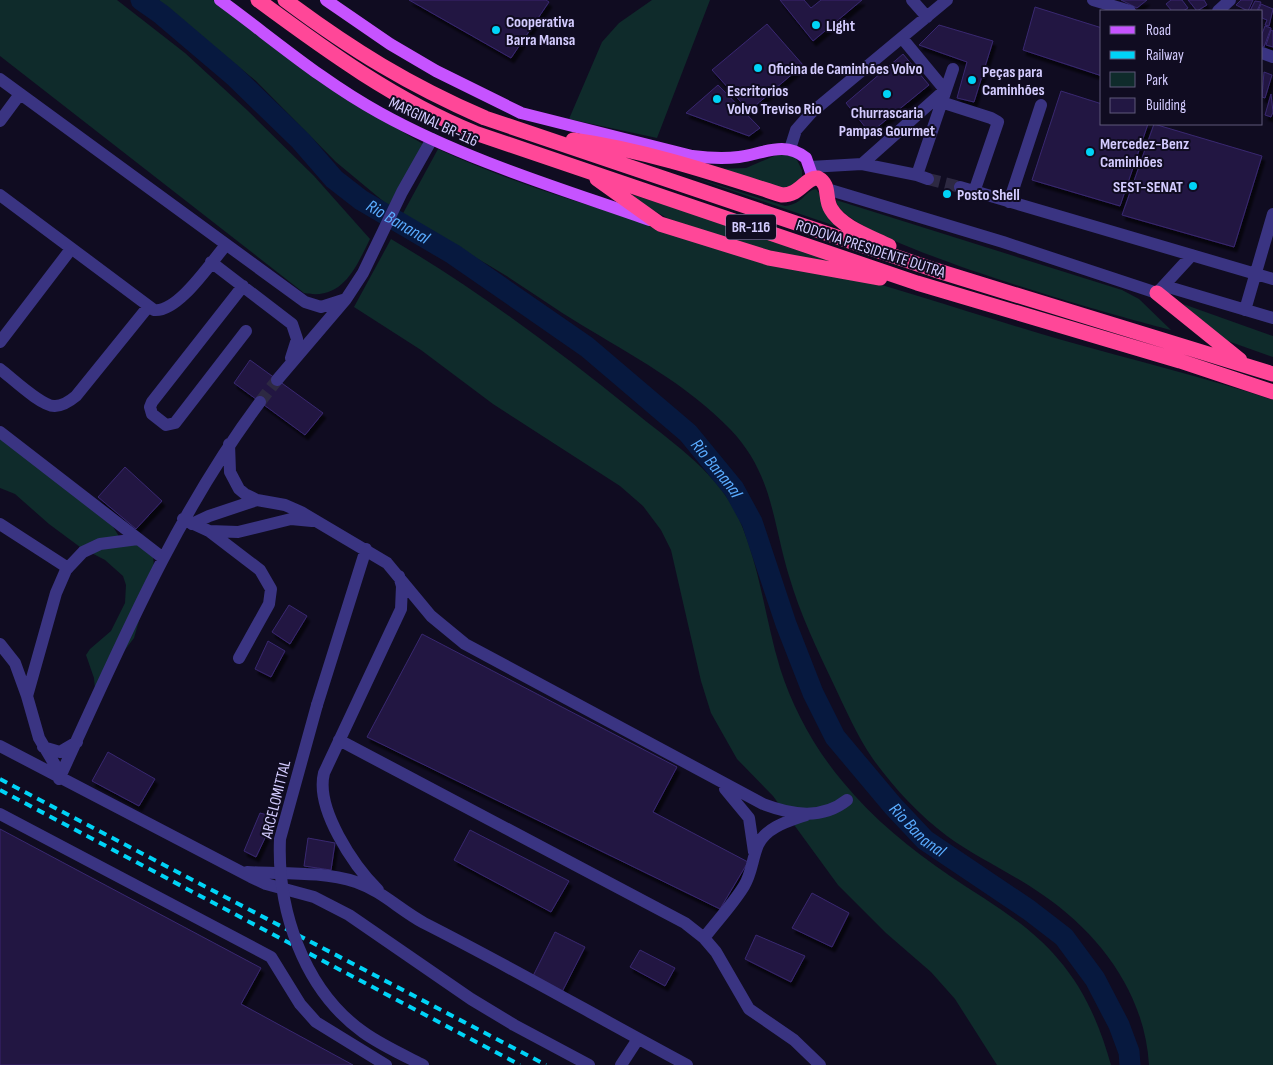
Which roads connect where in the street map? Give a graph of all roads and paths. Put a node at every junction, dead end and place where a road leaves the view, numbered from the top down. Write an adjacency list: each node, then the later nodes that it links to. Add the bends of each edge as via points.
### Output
1 (220, 0): 20 (main road, MARGINAL BR-116, via 339,87 379,113)
2 (258, 0): 23 (highway, RODOVIA PRESIDENTE DUTRA / BR-116, via 350,66 417,107 475,133)
3 (285, 0): 19 (highway, RODOVIA PRESIDENTE DUTRA / BR-116, via 366,58 410,83 485,118)
4 (326, 0): 21 (main road, via 436,71 521,113 699,157 721,159 781,147)
5 (912, 0): 11 (street)
6 (947, 0): 11 (street)
7 (1093, 0): 9 (street)
8 (1230, 0): 10 (street)
9 (1127, 10)
10 (1219, 10)
11 (927, 17): 12 (street)
12 (902, 38): 16 (street); 21 (street, via 810,113 796,130)
13 (953, 69): 16 (street)
14 (0, 79): 15 (street)
15 (20, 94): 18 (street); 32 (street)
16 (943, 96): 22 (street); 22 (street, via 923,177); 27 (street, via 998,122)
17 (1041, 105): 29 (street)
18 (0, 121)
19 (535, 134): 24 (highway, via 620,149 701,169 782,196 800,190); 36 (highway, RODOVIA PRESIDENTE DUTRA / BR-116)
20 (433, 139): 31 (main road, MARGINAL BR-116, via 480,160); 42 (street, via 402,192 363,273)
21 (790, 149): 24 (main road, via 806,158)
22 (862, 164): 24 (street)
23 (583, 170): 31 (highway); 39 (highway, RODOVIA PRESIDENTE DUTRA / BR-116)
24 (812, 172): 26 (highway)
25 (960, 187): 27 (street)
26 (827, 190): 36 (highway, via 830,208 842,221); 41 (street)
27 (974, 192): 29 (street)
28 (0, 195): 33 (street)
29 (1009, 202): 34 (street)
30 (1273, 214): 37 (street)
31 (660, 224): 39 (highway, via 786,262)
32 (226, 245): 35 (street); 42 (street, via 311,305 321,307)
33 (72, 249): 43 (street); 47 (street)
34 (1192, 256): 37 (street); 41 (street)
35 (211, 262): 40 (street); 43 (street, via 173,304 160,310)
36 (935, 270): 49 (highway, RODOVIA PRESIDENTE DUTRA / BR-116)
37 (1254, 273): 38 (street); 44 (street)
38 (1273, 279)
39 (917, 283): 53 (highway, RODOVIA PRESIDENTE DUTRA / BR-116, via 1171,358)
40 (243, 286): 46 (street, via 152,402 152,414 166,425 175,423); 48 (street, via 295,328 297,339)
41 (1161, 289): 44 (street); 49 (highway)
42 (346, 299): 48 (street)
43 (148, 307): 50 (street, via 76,396 61,405 44,403)
44 (1245, 310): 45 (street)
45 (1273, 318)
46 (246, 330)
47 (0, 342)
48 (289, 364): 52 (street)
49 (1245, 364): 51 (highway, RODOVIA PRESIDENTE DUTRA / BR-116)
50 (0, 369)
51 (1273, 374)
52 (277, 380)
53 (1273, 392)
54 (260, 402): 56 (street)
55 (0, 432): 62 (street)
56 (229, 444): 57 (street, via 228,463 235,482 245,494); 58 (street)
57 (257, 500): 58 (street); 59 (street, via 285,505)
58 (188, 522): 61 (street); 64 (street)
59 (320, 523): 61 (street, via 290,519 238,532); 63 (street)
60 (0, 524): 65 (street)
61 (209, 531): 68 (street, via 254,565 265,576 271,589 269,604)
62 (138, 539): 64 (street); 65 (street, via 90,548)
63 (366, 549): 66 (street); 85 (street, ARCELOMITTAL, bridge, via 317,705 280,839 284,906 302,956 328,997 362,1032)
64 (163, 558): 71 (street)
65 (68, 568): 69 (street, via 56,593)
66 (398, 574): 70 (street, via 402,586 401,609); 75 (street, via 432,616 465,644)
67 (0, 644): 69 (street, via 15,663)
68 (239, 658)
69 (27, 696): 73 (street, via 32,720)
70 (339, 740): 81 (street, via 324,774 323,795 339,836 354,862); 82 (street, via 685,923)
71 (77, 742): 73 (street, via 60,752); 74 (street)
72 (0, 746): 74 (street)
73 (43, 746): 74 (street)
74 (60, 777): 80 (street)
75 (717, 780): 78 (street, via 763,804); 79 (street, via 749,818)
76 (847, 800): 78 (street, via 829,812)
77 (0, 814): 84 (street, via 271,957 300,1004 316,1022)
78 (808, 814): 79 (street, via 774,828 758,845)
79 (755, 857): 82 (street, via 744,887)
80 (240, 871): 81 (street, via 329,876 356,882); 86 (street, via 266,884 314,897 349,915 514,1025)
81 (382, 894): 83 (street, via 416,918)
82 (704, 938): 89 (street, via 716,952 749,1009 794,1040)
83 (638, 1039): 87 (street); 88 (street)
84 (386, 1065)
85 (423, 1065)
86 (590, 1065)
87 (621, 1065)
88 (687, 1065)
89 (820, 1065)

